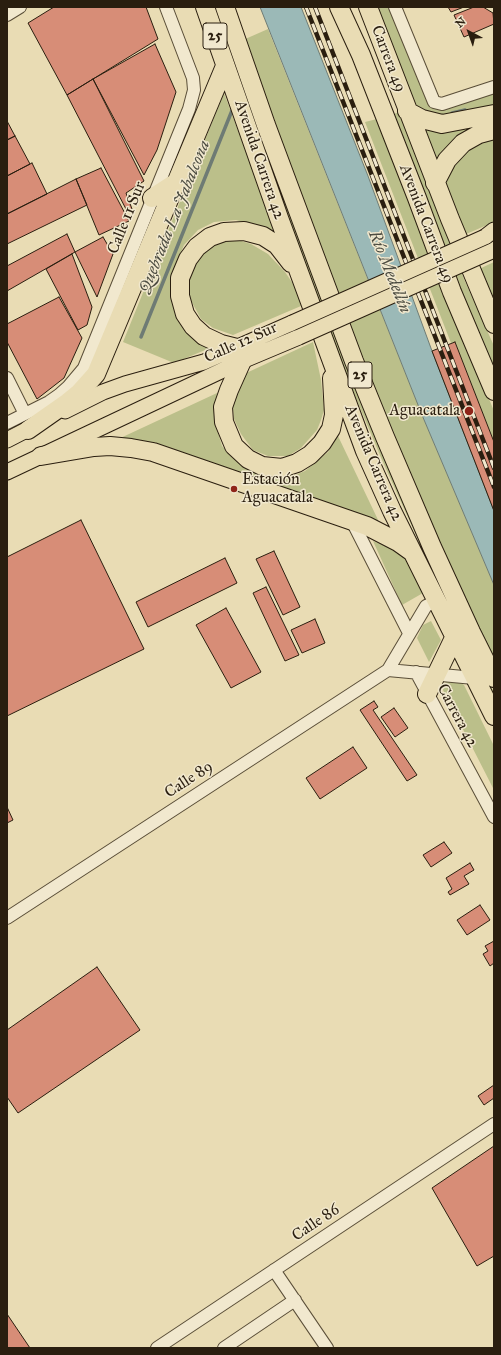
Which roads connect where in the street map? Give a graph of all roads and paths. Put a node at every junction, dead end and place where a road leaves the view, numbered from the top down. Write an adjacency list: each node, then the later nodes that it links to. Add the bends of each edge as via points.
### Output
1 (20, 7): 8 (street)
2 (166, 7): 15 (street, Calle 11 Sur, via 193,78 194,90)
3 (206, 7): 9 (highway, 25)
4 (225, 7): 38 (highway, Avenida Carrera 42 / 25, via 266,125 377,416 432,547)
5 (339, 7): 23 (highway, Avenida Carrera 49)
6 (368, 7): 11 (highway, Carrera 49)
7 (395, 7): 10 (street, Carrera 49, via 434,102 442,104)
8 (7, 15)
9 (225, 66): 13 (highway); 17 (highway, Avenida Carrera 42 / 25)
10 (494, 87)
11 (407, 111): 12 (highway, via 422,119 442,124); 14 (highway, Avenida Carrera 49)
12 (494, 118): 14 (highway, via 479,134 463,143 447,160)
13 (178, 180): 15 (highway); 24 (highway, via 96,374 74,397)
14 (435, 183): 18 (highway, Avenida Carrera 49)
15 (152, 198): 21 (street, Calle 11 Sur)
16 (492, 243): 20 (main road, Calle 12 Sur, bridge, via 300,337); 20 (main road, Calle 12 Sur, bridge, via 292,323)
17 (303, 283): 19 (highway, Avenida Carrera 42 / 25); 20 (highway, via 290,260 263,236 244,231 224,232 210,237 197,247 188,259 180,278 180,296 185,314 204,336)
18 (493, 319)
19 (329, 353): 20 (highway, via 334,399 331,429 310,455 282,468 262,466 248,459 234,446 224,422 223,407); 30 (highway, Avenida Carrera 42 / 25, via 376,477)
20 (240, 355): 24 (main road, Calle 12 Sur, via 204,362 125,384); 27 (main road, Calle 12 Sur)
21 (84, 368): 24 (street, Calle 12 Sur, via 68,387)
22 (7, 378): 24 (street)
23 (494, 391)
24 (27, 422): 25 (street, Calle 12 Sur); 26 (main road, Calle 12 Sur)
25 (7, 423)
26 (7, 440)
27 (41, 456): 28 (main road, Calle 12 Sur); 29 (highway, via 115,446 143,450)
28 (7, 472)
29 (352, 521): 30 (highway, via 382,534); 32 (street)
30 (413, 552): 31 (highway, Avenida Carrera 42 / 25)
31 (431, 603): 32 (street, Calle 89); 33 (highway, Avenida Carrera 42 / 25)
32 (409, 634): 34 (street, Calle 89)
33 (454, 638): 36 (highway); 37 (highway, Avenida Carrera 42 / 25)
34 (388, 670): 35 (street); 42 (street, Calle 89)
35 (416, 672): 36 (street); 39 (street, Carrera 42)
36 (436, 674): 37 (street); 39 (highway)
37 (474, 678): 40 (highway, Avenida Carrera 42 / 25)
38 (494, 678)
39 (427, 694): 41 (street, Carrera 42)
40 (494, 716)
41 (494, 817)
42 (7, 918)
43 (494, 1124): 44 (street, Calle 86)
44 (274, 1270): 45 (street); 46 (street, Calle 86)
45 (295, 1300): 47 (street); 48 (street)
46 (156, 1348)
47 (224, 1348)
48 (327, 1348)

